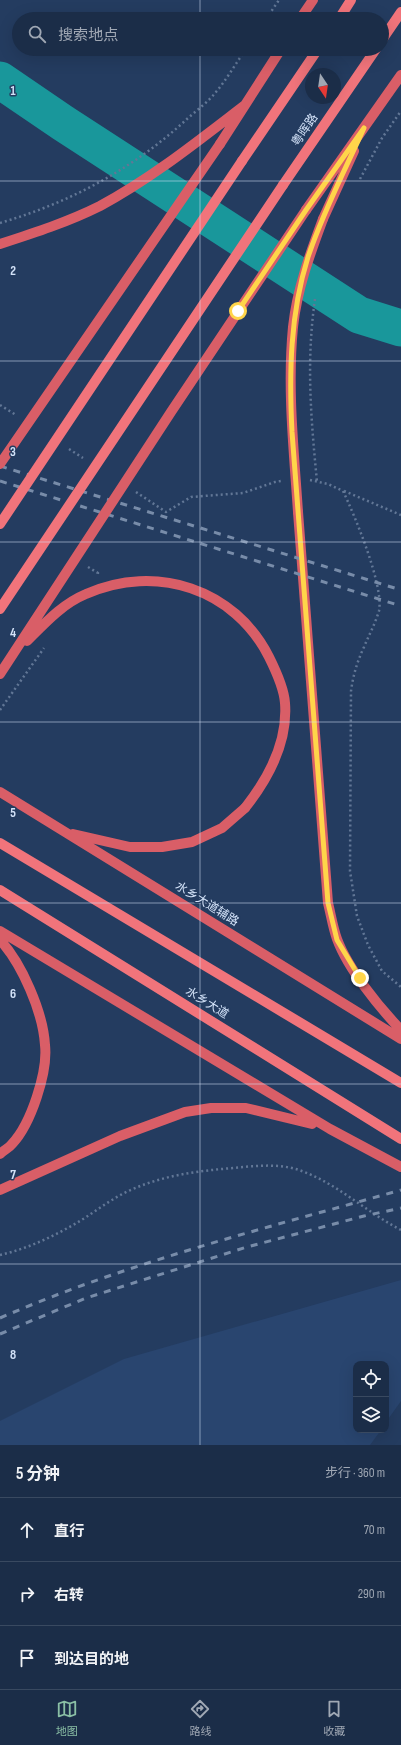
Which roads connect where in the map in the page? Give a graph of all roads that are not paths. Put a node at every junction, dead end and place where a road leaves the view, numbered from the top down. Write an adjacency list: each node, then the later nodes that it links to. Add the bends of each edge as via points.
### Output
1 (313, 0): 3 (main road)
2 (351, 0): 4 (main road)
3 (305, 12)
4 (343, 12)
5 (401, 12): 6 (main road)
6 (389, 30)
7 (276, 56): 11 (main road)
8 (313, 56): 15 (main road, bridge)
9 (371, 56): 16 (main road, 粤晖路, bridge)
10 (401, 75): 12 (main road)
11 (245, 105): 13 (main road, via 132,188 65,221); 14 (main road, bridge)
12 (364, 128): 17 (main road, bridge, via 171,412); 25 (main road, bridge, via 308,257 293,326 291,404 328,903 337,940 352,968 382,1010)
13 (0, 244)
14 (0, 464)
15 (0, 524)
16 (0, 609)
17 (12, 656): 18 (main road, bridge); 20 (main road, bridge, via 54,614 85,594 130,581 160,580 191,588 229,607 249,626 263,645 276,671 285,703 283,731 274,763 260,789 245,808 222,828 192,842 162,847 130,847)
18 (0, 674)
19 (0, 792): 20 (main road, 水乡大道辅路)
20 (65, 832): 26 (main road, 水乡大道辅路)
21 (0, 843): 27 (main road)
22 (0, 890): 29 (main road, 水乡大道)
23 (0, 931): 28 (main road)
24 (0, 940): 30 (main road, via 24,977 42,1022 46,1046 38,1094 13,1144)
25 (401, 1030)
26 (401, 1039)
27 (401, 1083)
28 (330, 1130): 31 (main road); 32 (main road, via 298,1119 246,1108 211,1108 185,1112 120,1136)
29 (401, 1138)
30 (0, 1154)
31 (401, 1167)
32 (0, 1190)

